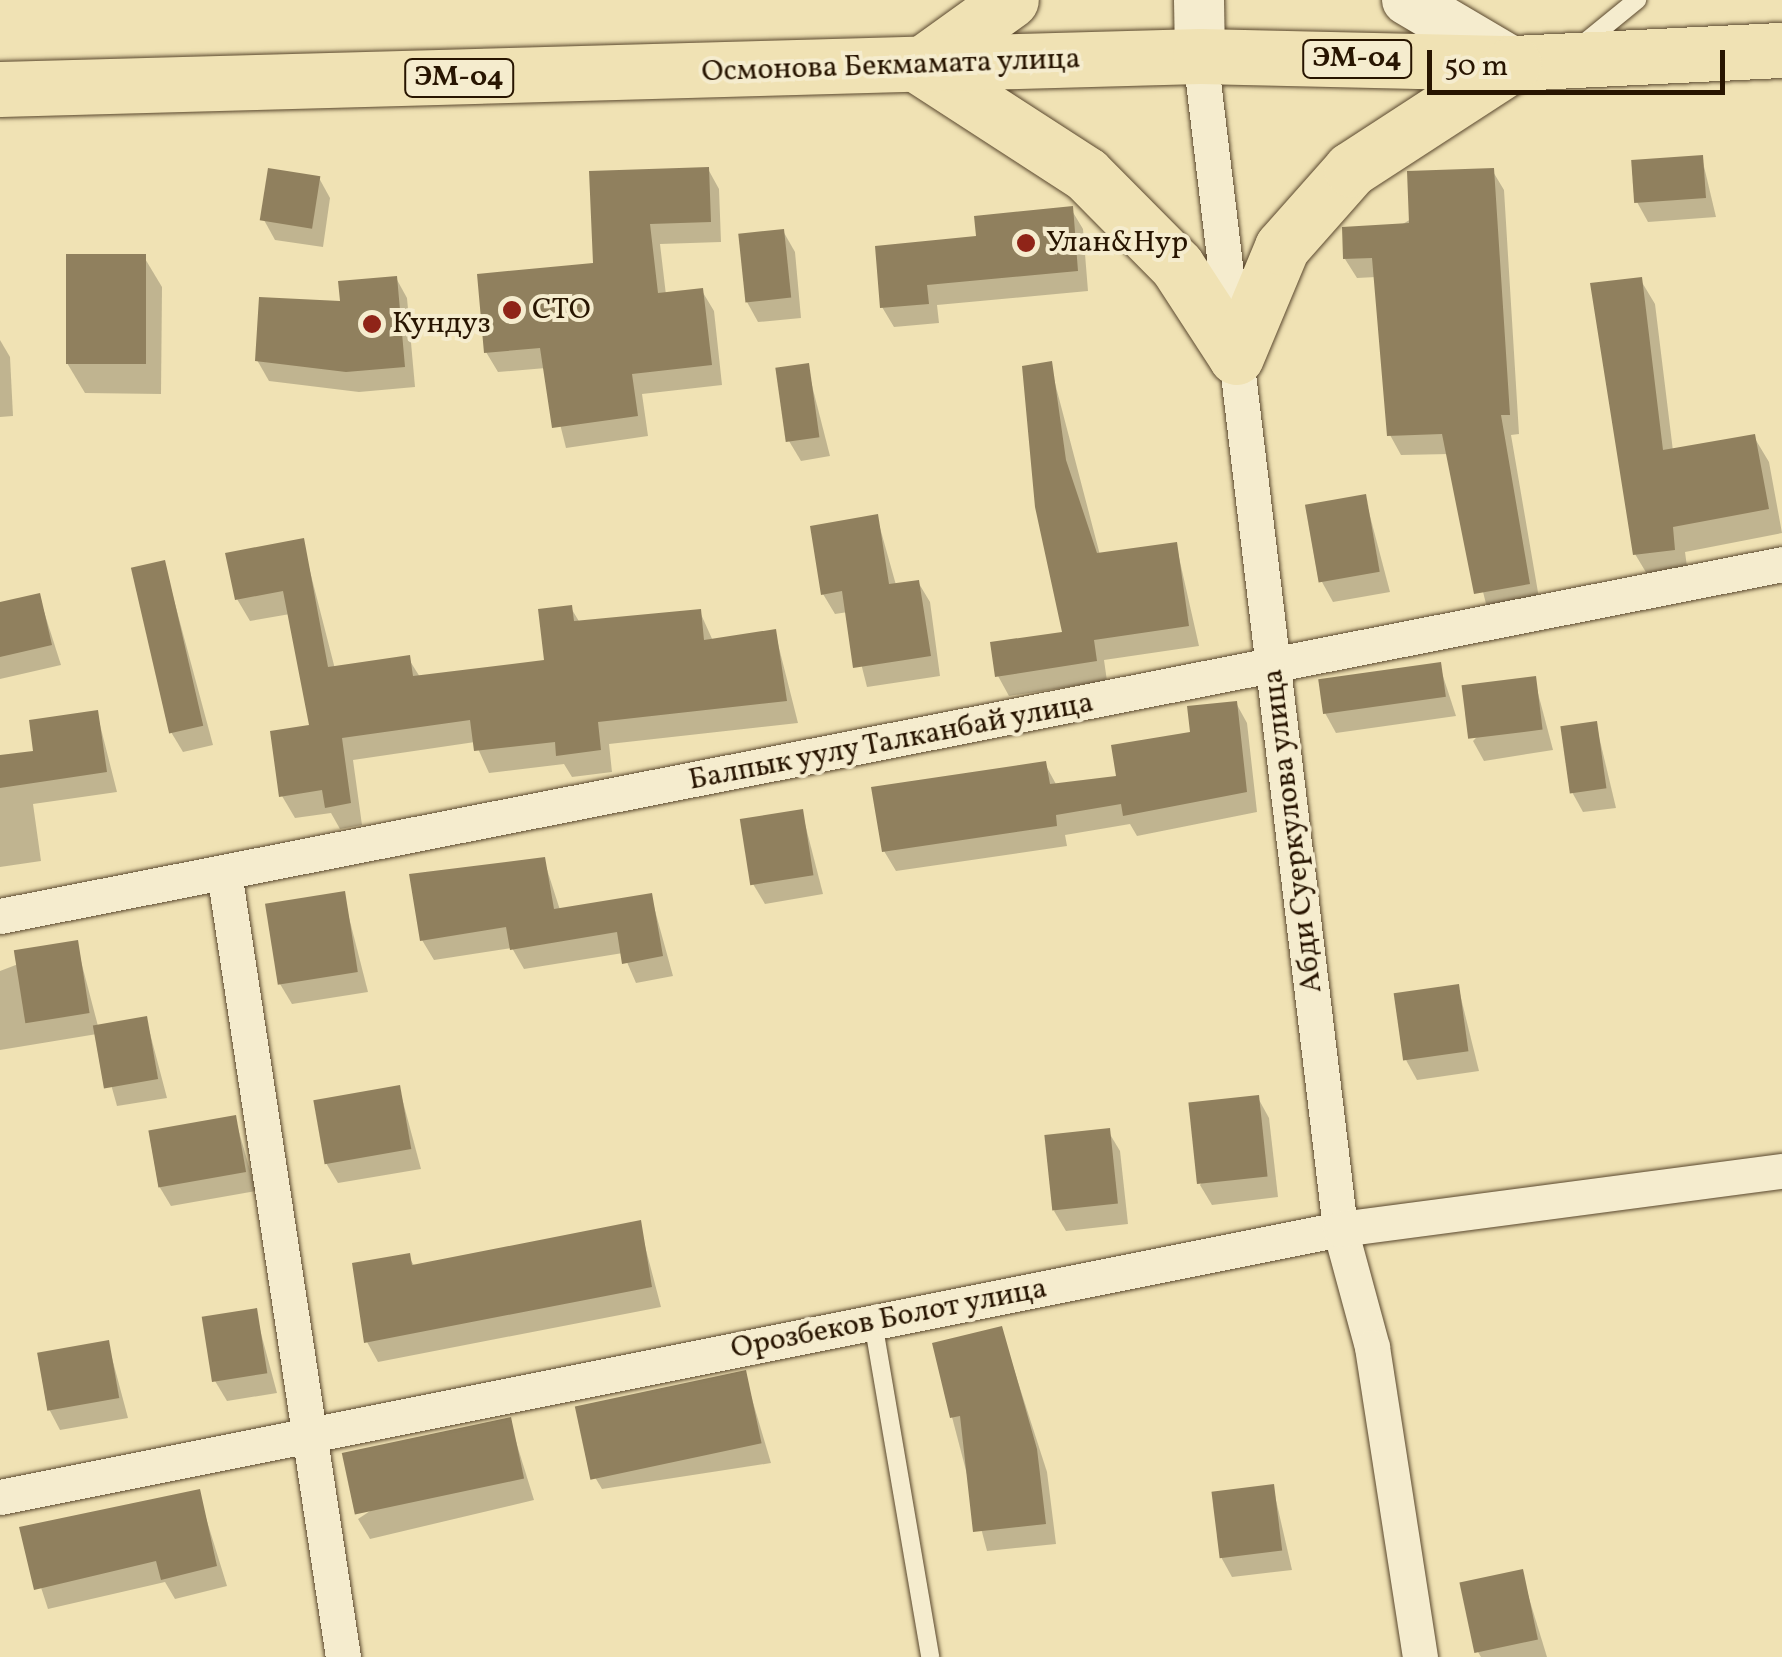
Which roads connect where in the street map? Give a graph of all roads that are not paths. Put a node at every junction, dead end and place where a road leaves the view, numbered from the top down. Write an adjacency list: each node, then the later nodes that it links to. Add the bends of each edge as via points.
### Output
1 (1011, 0): 8 (highway)
2 (1199, 0): 6 (street, Абди Суеркулова улица)
3 (1407, 0): 7 (street)
4 (1637, 0): 7 (lane)
5 (1782, 50): 7 (highway, Осмонова Бекмамата улица / ЭМ-04)
6 (1200, 56): 7 (highway, Осмонова Бекмамата улица / ЭМ-04); 8 (highway, Осмонова Бекмамата улица / ЭМ-04); 10 (street, Абди Суеркулова улица)
7 (1538, 62): 10 (highway, via 1351,169 1282,247)
8 (919, 66): 9 (highway, Осмонова Бекмамата улица / ЭМ-04); 10 (highway, via 1086,174 1178,266)
9 (0, 89)
10 (1236, 358): 12 (street, Абди Суеркулова улица)
11 (1782, 564): 12 (street, Балпык уулу Талканбай улица)
12 (1273, 667): 13 (street, Балпык уулу Талканбай улица); 16 (street, Абди Суеркулова улица)
13 (224, 872): 14 (street, Балпык уулу Талканбай улица); 18 (street)
14 (0, 916)
15 (1782, 1171): 16 (street, Орозбеков Болот улица)
16 (1340, 1229): 17 (street, Орозбеков Болот улица); 22 (street, Абди Суеркулова улица, via 1372,1347)
17 (874, 1322): 18 (street, Орозбеков Болот улица); 21 (lane)
18 (306, 1436): 19 (street, Орозбеков Болот улица); 20 (street)
19 (0, 1497)
20 (343, 1657)
21 (930, 1657)
22 (1420, 1657)

